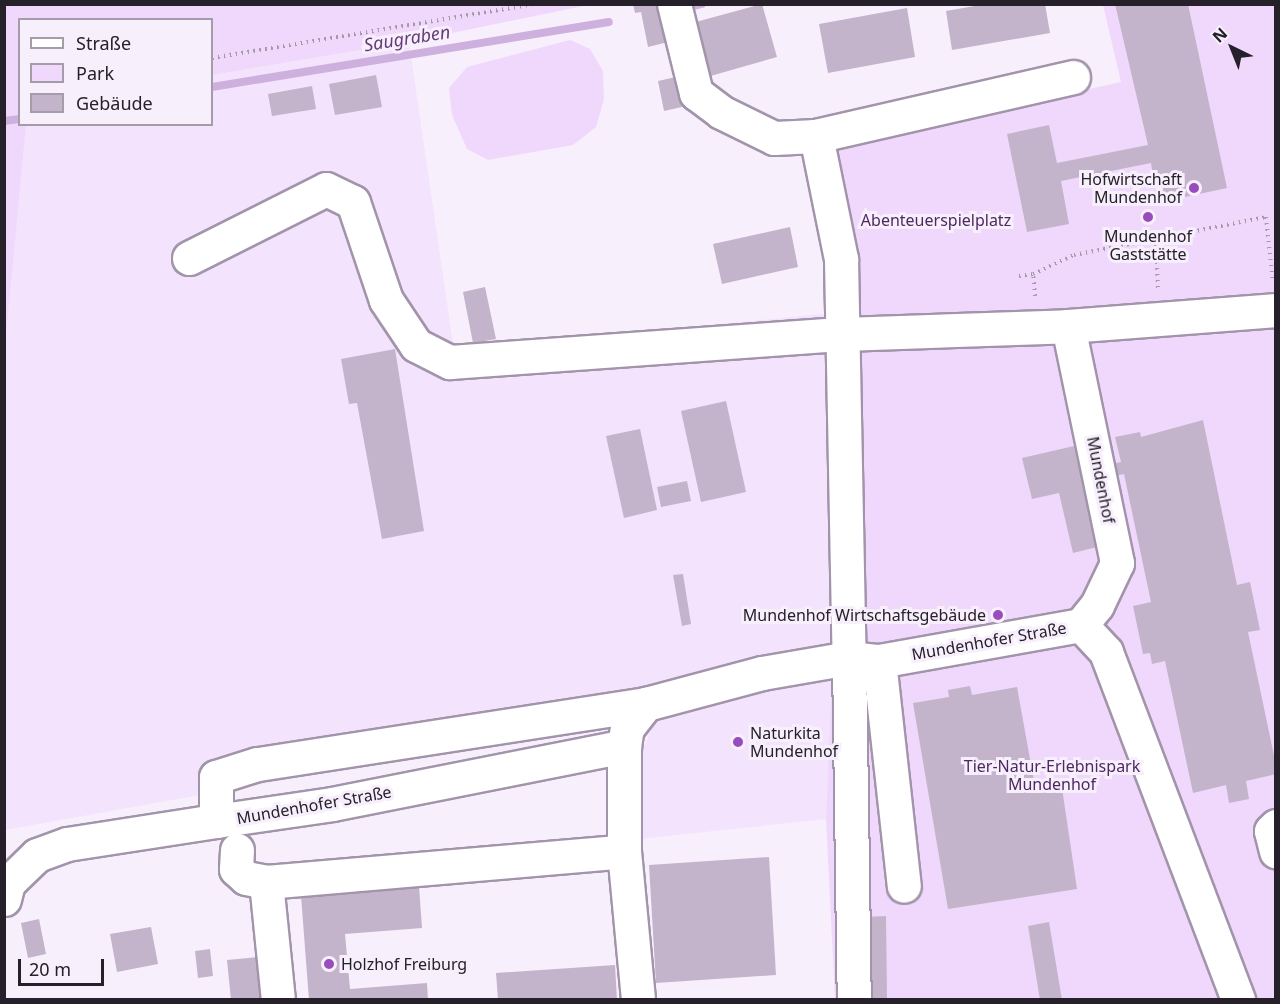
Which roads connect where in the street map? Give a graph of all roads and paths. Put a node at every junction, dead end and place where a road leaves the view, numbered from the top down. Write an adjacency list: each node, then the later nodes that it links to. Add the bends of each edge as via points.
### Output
1 (536, 4): 3 (path)
2 (674, 4): 5 (street, via 696,93 721,112 774,138)
3 (213, 58)
4 (1073, 77): 5 (street)
5 (816, 136): 14 (street, via 841,259)
6 (1156, 238): 8 (path, via 1074,255); 10 (path, via 1266,217); 11 (path)
7 (189, 258): 14 (street, via 326,189 352,202 386,300 416,345 450,362)
8 (1033, 274): 9 (path); 13 (path)
9 (1019, 276)
10 (1275, 300): 11 (street)
11 (1158, 318): 12 (street)
12 (1068, 326): 13 (street); 15 (street, Mundenhof, via 1117,563 1097,605)
13 (1036, 327): 14 (street)
14 (843, 334): 16 (street)
15 (1081, 625): 16 (street, Mundenhofer Straße); 30 (street, Mundenhofer Straße, via 1106,652)
16 (864, 659): 17 (street, Mundenhofer Straße, via 762,673); 25 (street); 29 (street)
17 (646, 704): 18 (street, via 627,728); 19 (street, Mundenhofer Straße, via 257,764 216,777)
18 (624, 746): 19 (street, Mundenhofer Straße, via 332,804); 23 (street)
19 (216, 821): 26 (street, via 67,844 37,855 8,883)
20 (1275, 826): 22 (street, via 1271,831)
21 (237, 850): 24 (street, via 236,869 246,878)
22 (1275, 851)
23 (624, 852): 24 (street); 28 (street)
24 (266, 882): 27 (street)
25 (904, 886)
26 (4, 899)
27 (278, 999)
28 (638, 999)
29 (854, 999)
30 (1238, 999)

